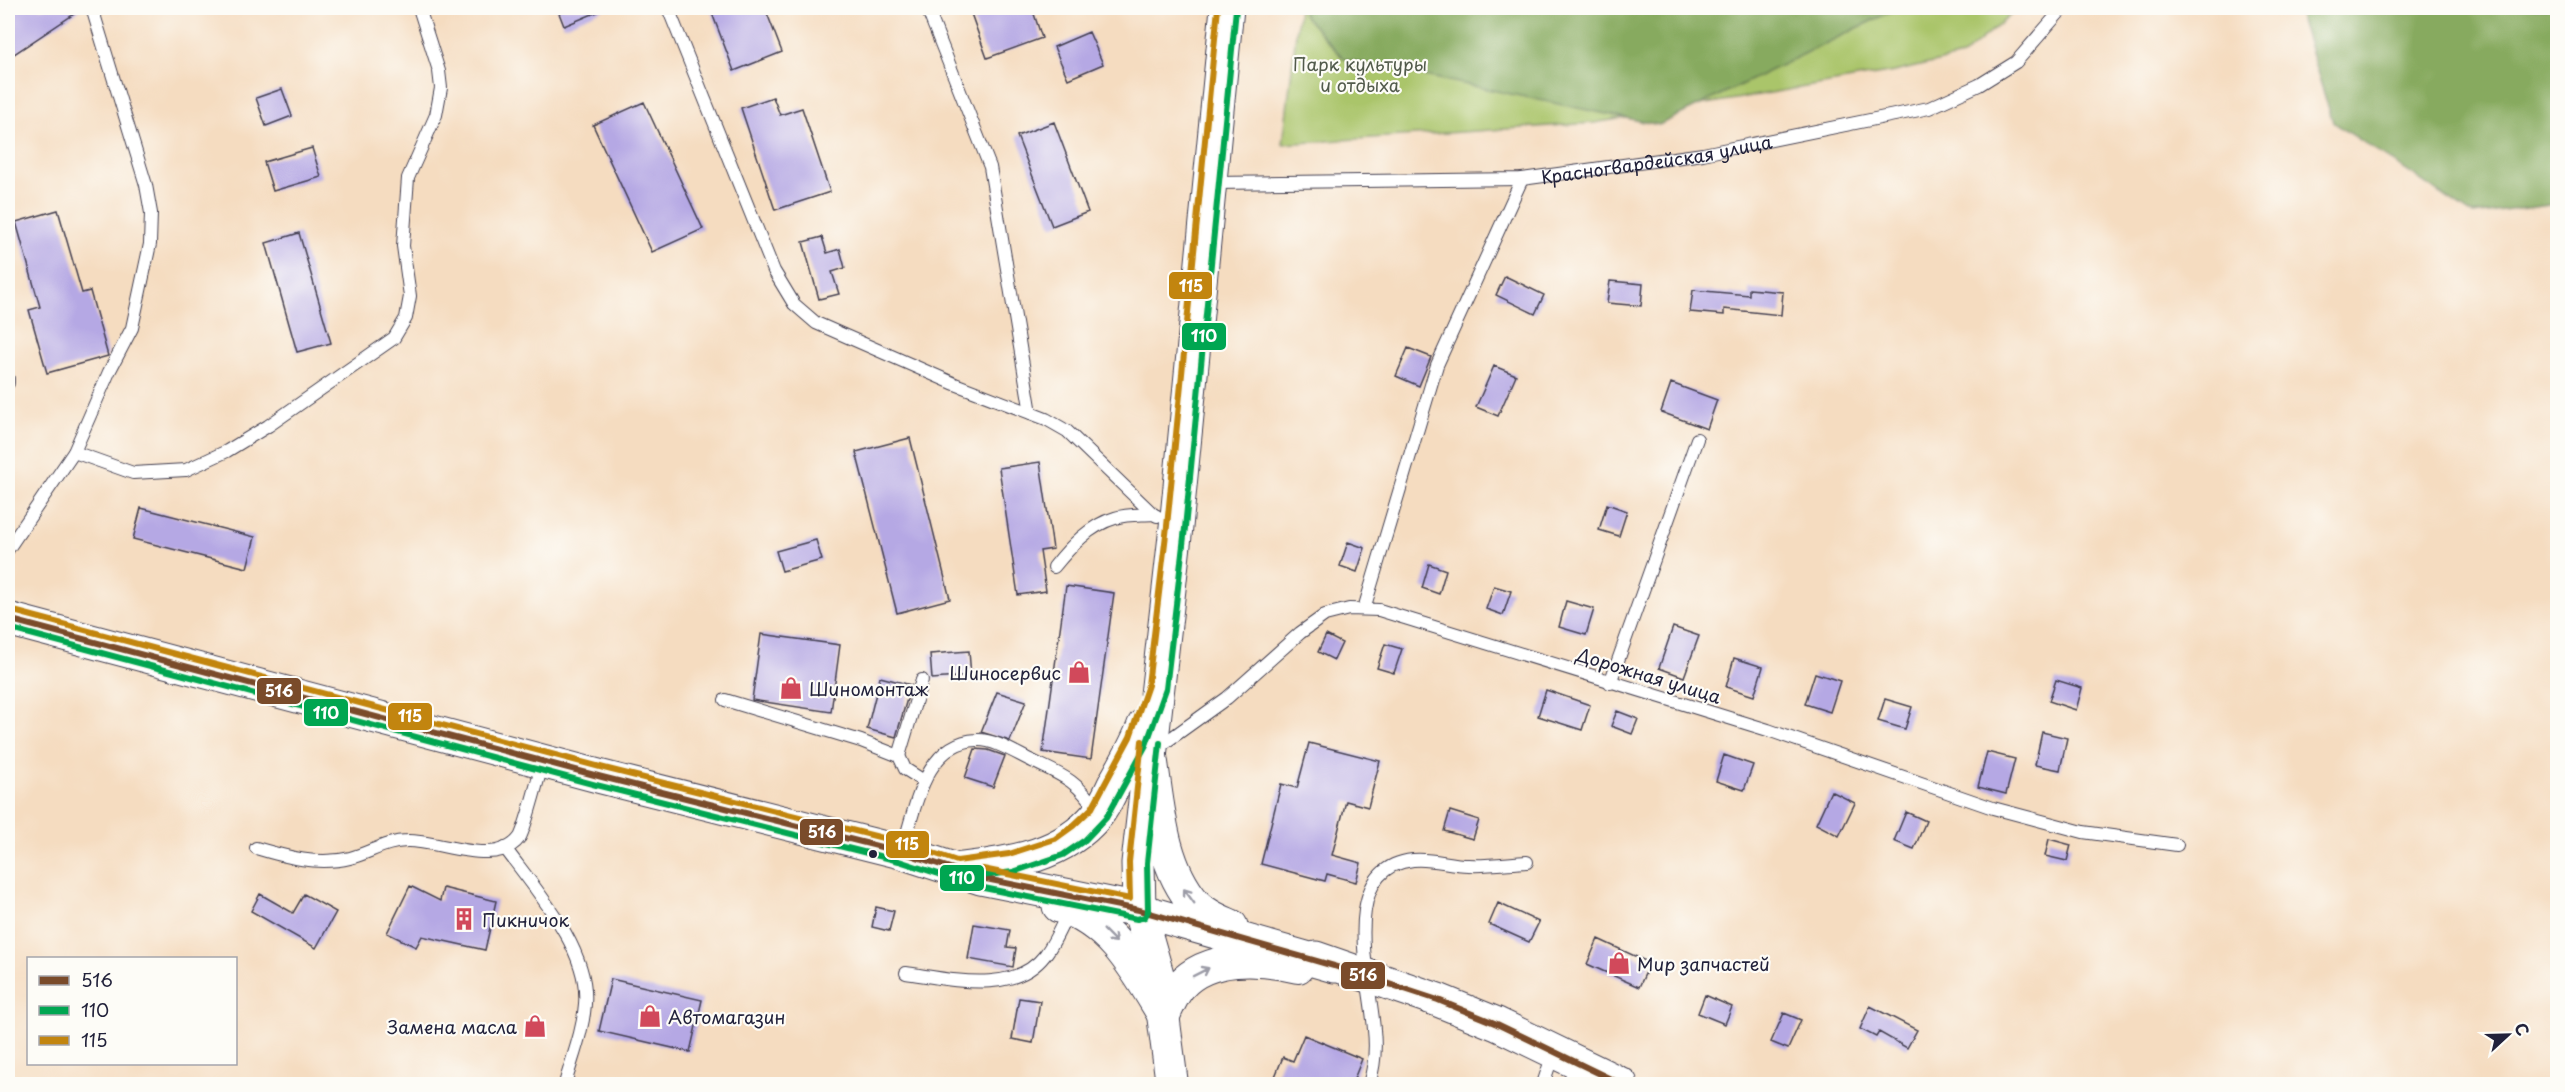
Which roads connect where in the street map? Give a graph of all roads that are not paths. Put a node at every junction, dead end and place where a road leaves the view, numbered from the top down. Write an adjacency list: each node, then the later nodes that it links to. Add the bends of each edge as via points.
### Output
1 (92, 8): 13 (lane, via 146,185 151,213 150,244 132,328)
2 (419, 8): 13 (lane, via 441,88 436,115 408,178 403,246 410,296 406,318 394,338 268,426 186,470 133,473)
3 (668, 8): 11 (lane, via 774,271 794,304 816,323)
4 (927, 8): 11 (lane, via 990,167)
5 (1227, 8): 8 (main road)
6 (2063, 8): 7 (lane, Красногвардейская улица, via 2016,62 1929,108 1702,154)
7 (1522, 179): 8 (lane, Красногвардейская улица); 17 (lane, via 1437,365)
8 (1211, 183): 14 (main road)
9 (8, 378): 10 (lane)
10 (8, 383)
11 (1031, 413): 14 (lane, via 1067,431)
12 (1697, 439): 20 (lane)
13 (74, 452): 15 (lane)
14 (1164, 520): 16 (lane, via 1115,518 1089,531); 21 (main road)
15 (8, 549)
16 (1054, 567)
17 (1364, 609): 20 (lane, Дорожная улица, via 1379,610); 23 (lane, Дорожная улица, via 1325,615 1227,698)
18 (8, 619): 25 (main road)
19 (922, 680): 24 (lane)
20 (1610, 683): 28 (lane, Дорожная улица, via 1768,730 2038,821 2083,832)
21 (1157, 687): 23 (main road); 27 (main road, via 1138,741)
22 (725, 700): 24 (lane)
23 (1150, 753): 35 (main road, via 1138,863); 36 (main road, one-way to 23, via 1232,927 1196,905 1184,890 1167,848)
24 (899, 756): 26 (lane, via 905,769)
25 (543, 761): 30 (lane, via 520,837); 31 (main road)
26 (924, 781): 27 (lane, via 949,748 978,739 1007,748 1069,778 1086,793); 31 (lane)
27 (1099, 813): 33 (main road, via 1079,833 1041,854)
28 (2177, 845)
29 (256, 848): 30 (lane, via 296,859 332,861 406,841 432,842 483,854)
30 (505, 848): 41 (lane, via 553,913 583,976 582,1026)
31 (901, 852): 33 (main road)
32 (1527, 862): 38 (lane, via 1466,866 1412,860 1375,879 1366,898)
33 (969, 874): 34 (main road); 35 (main road)
34 (1070, 909): 37 (lane, via 1045,956 1015,976 967,981); 39 (main road, one-way to 39, via 1112,936)
35 (1139, 910): 36 (main road); 39 (street, via 1158,976)
36 (1334, 966): 38 (main road)
37 (906, 973)
38 (1366, 977): 39 (street, one-way to 38, via 1180,986 1216,964 1277,962 1342,976); 40 (main road, via 1438,1000); 43 (lane, via 1374,1031)
39 (1164, 1015): 42 (street)
40 (1554, 1050): 44 (lane); 45 (main road)
41 (565, 1084)
42 (1172, 1084)
43 (1369, 1084)
44 (1543, 1084)
45 (1621, 1084)

